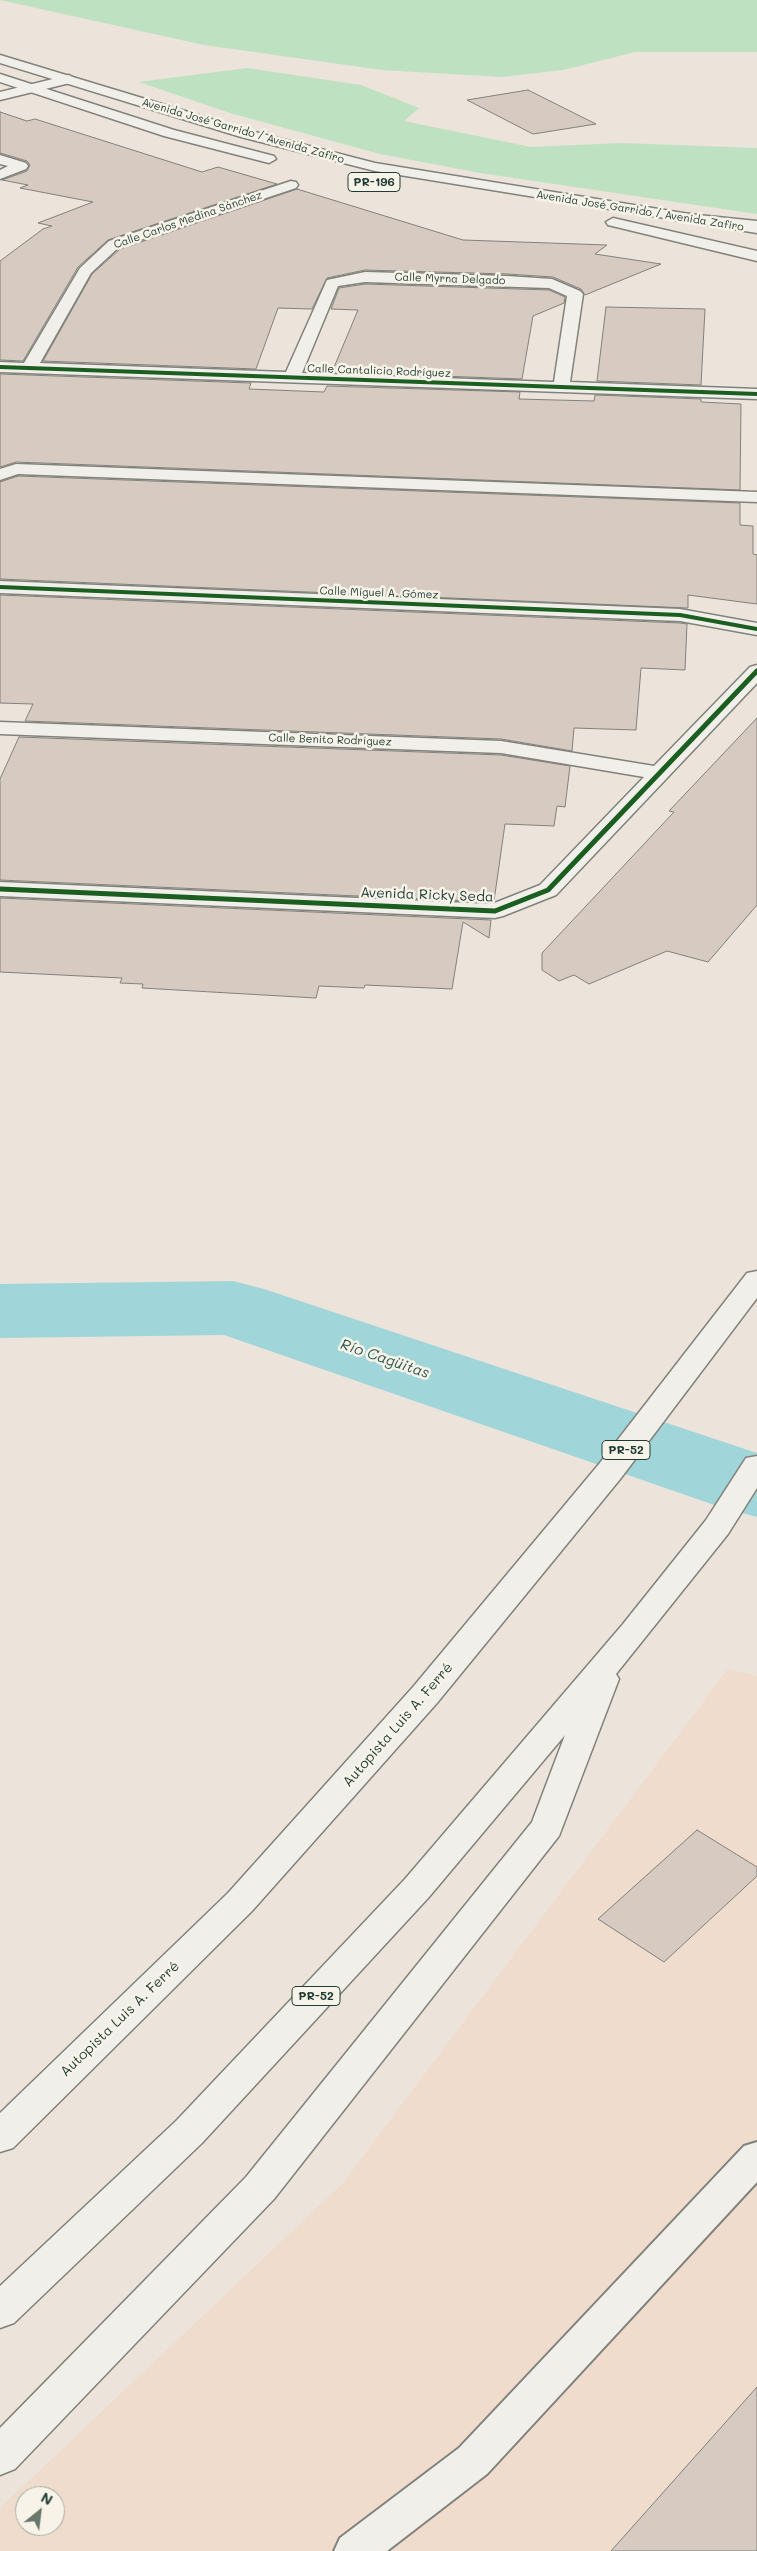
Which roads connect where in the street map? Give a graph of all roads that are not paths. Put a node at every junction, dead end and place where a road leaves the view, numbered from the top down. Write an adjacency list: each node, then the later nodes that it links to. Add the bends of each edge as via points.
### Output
1 (0, 59): 3 (main road, Avenida José Garrido / Avenida Zafiro / PR-196)
2 (0, 78): 4 (main road, Avenida José Garrido / Avenida Zafiro)
3 (69, 80): 4 (main road); 10 (main road, Avenida José Garrido / Avenida Zafiro / PR-196, via 329,157 448,181)
4 (32, 88): 5 (main road); 7 (main road, Avenida José Garrido / Avenida Zafiro, via 169,133)
5 (0, 96)
6 (0, 159): 8 (main road, via 20,166)
7 (279, 162)
8 (0, 175)
9 (291, 185): 14 (main road, Calle Carlos Medina Sánchez, via 114,244 85,271)
10 (757, 227)
11 (757, 244): 12 (main road, Avenida José Garrido / Avenida Zafiro, via 608,221)
12 (757, 256)
13 (0, 367): 14 (main road, Calle Cantalicio Rodríguez)
14 (29, 368): 15 (main road, Calle Cantalicio Rodríguez)
15 (292, 378): 16 (main road, Calle Cantalicio Rodríguez); 16 (main road, Calle Myrna Delgado, via 332,283 365,277 498,281 552,284 575,294)
16 (561, 388): 17 (main road, Calle Cantalicio Rodríguez)
17 (757, 394)
18 (0, 474): 19 (main road, via 16,470)
19 (757, 497)
20 (0, 587): 21 (main road, Calle Miguel A. Gómez, via 680,615)
21 (757, 629)
22 (757, 671): 24 (main road, Avenida Ricky Seda)
23 (0, 728): 24 (main road, Calle Benito Rodríguez, via 501,747)
24 (658, 773): 25 (main road, Avenida Ricky Seda, via 548,890 495,911)
25 (0, 889)
26 (751, 1288): 29 (main road, Autopista Luis A. Ferré / PR-52, via 610,1471 425,1695 240,1902)
27 (757, 1465): 28 (main road, PR-52, via 717,1527)
28 (611, 1659): 31 (main road, PR-52, via 417,1888 189,2132); 32 (main road, via 547,1827 260,2188)
29 (0, 2137)
30 (757, 2158): 33 (lane, via 474,2460)
31 (0, 2311)
32 (0, 2456)
33 (356, 2551)

